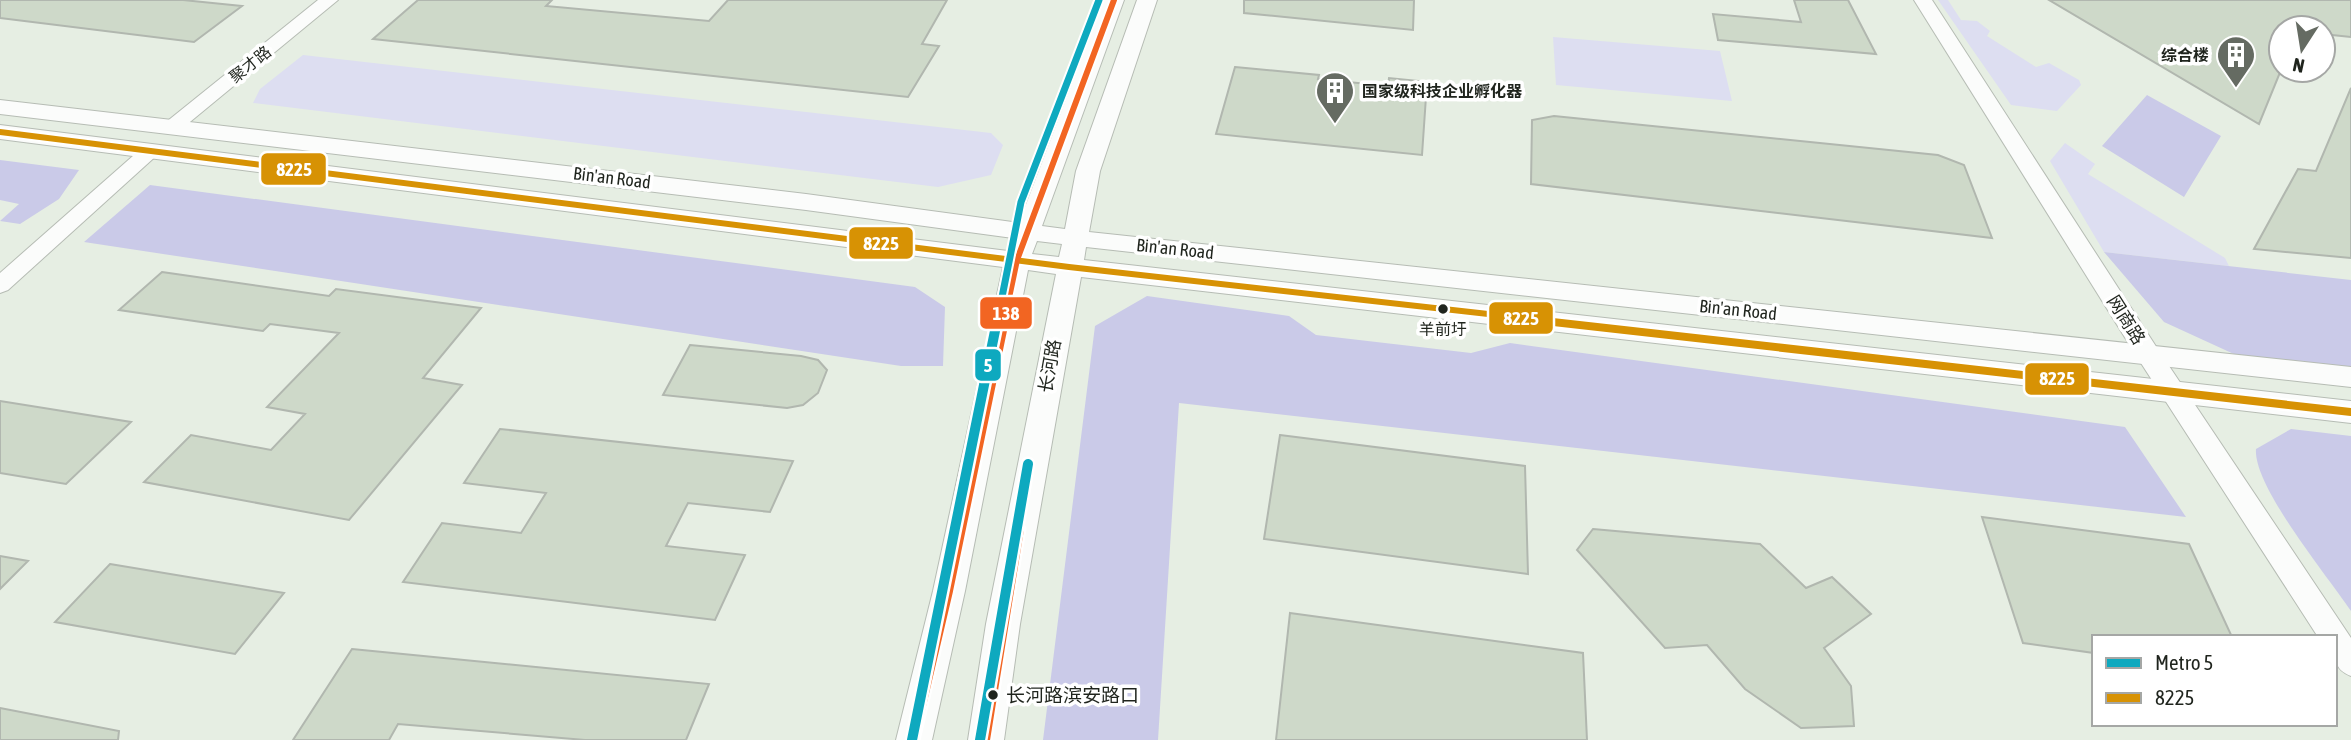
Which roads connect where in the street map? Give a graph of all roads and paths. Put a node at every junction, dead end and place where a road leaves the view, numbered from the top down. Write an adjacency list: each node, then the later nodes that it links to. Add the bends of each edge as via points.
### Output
1 (329, 0): 6 (street, 聚才路)
2 (1114, 0): 9 (main road)
3 (1147, 0): 10 (main road, 长河路, via 1088,171)
4 (1923, 0): 13 (street, 网商路)
5 (0, 107): 6 (main road, Bin'an Road)
6 (172, 127): 9 (main road, Bin'an Road, via 806,201)
7 (0, 132): 8 (main road, Bin'an Road)
8 (149, 152): 11 (main road, Bin'an Road); 12 (street)
9 (1027, 232): 10 (main road, Bin'an Road); 11 (main road)
10 (1071, 252): 11 (main road, Bin'an Road); 13 (main road, Bin'an Road); 15 (main road, Bin'an Road); 21 (main road, 长河路)
11 (1017, 260): 20 (main road)
12 (0, 285)
13 (2148, 354): 14 (main road, Bin'an Road); 15 (street, 网商路)
14 (2351, 377)
15 (2175, 394): 16 (main road, Bin'an Road); 17 (street, 网商路)
16 (2351, 412)
17 (2332, 635)
18 (2337, 642): 19 (street, 网商路)
19 (2351, 663)
20 (914, 740)
21 (986, 740)

